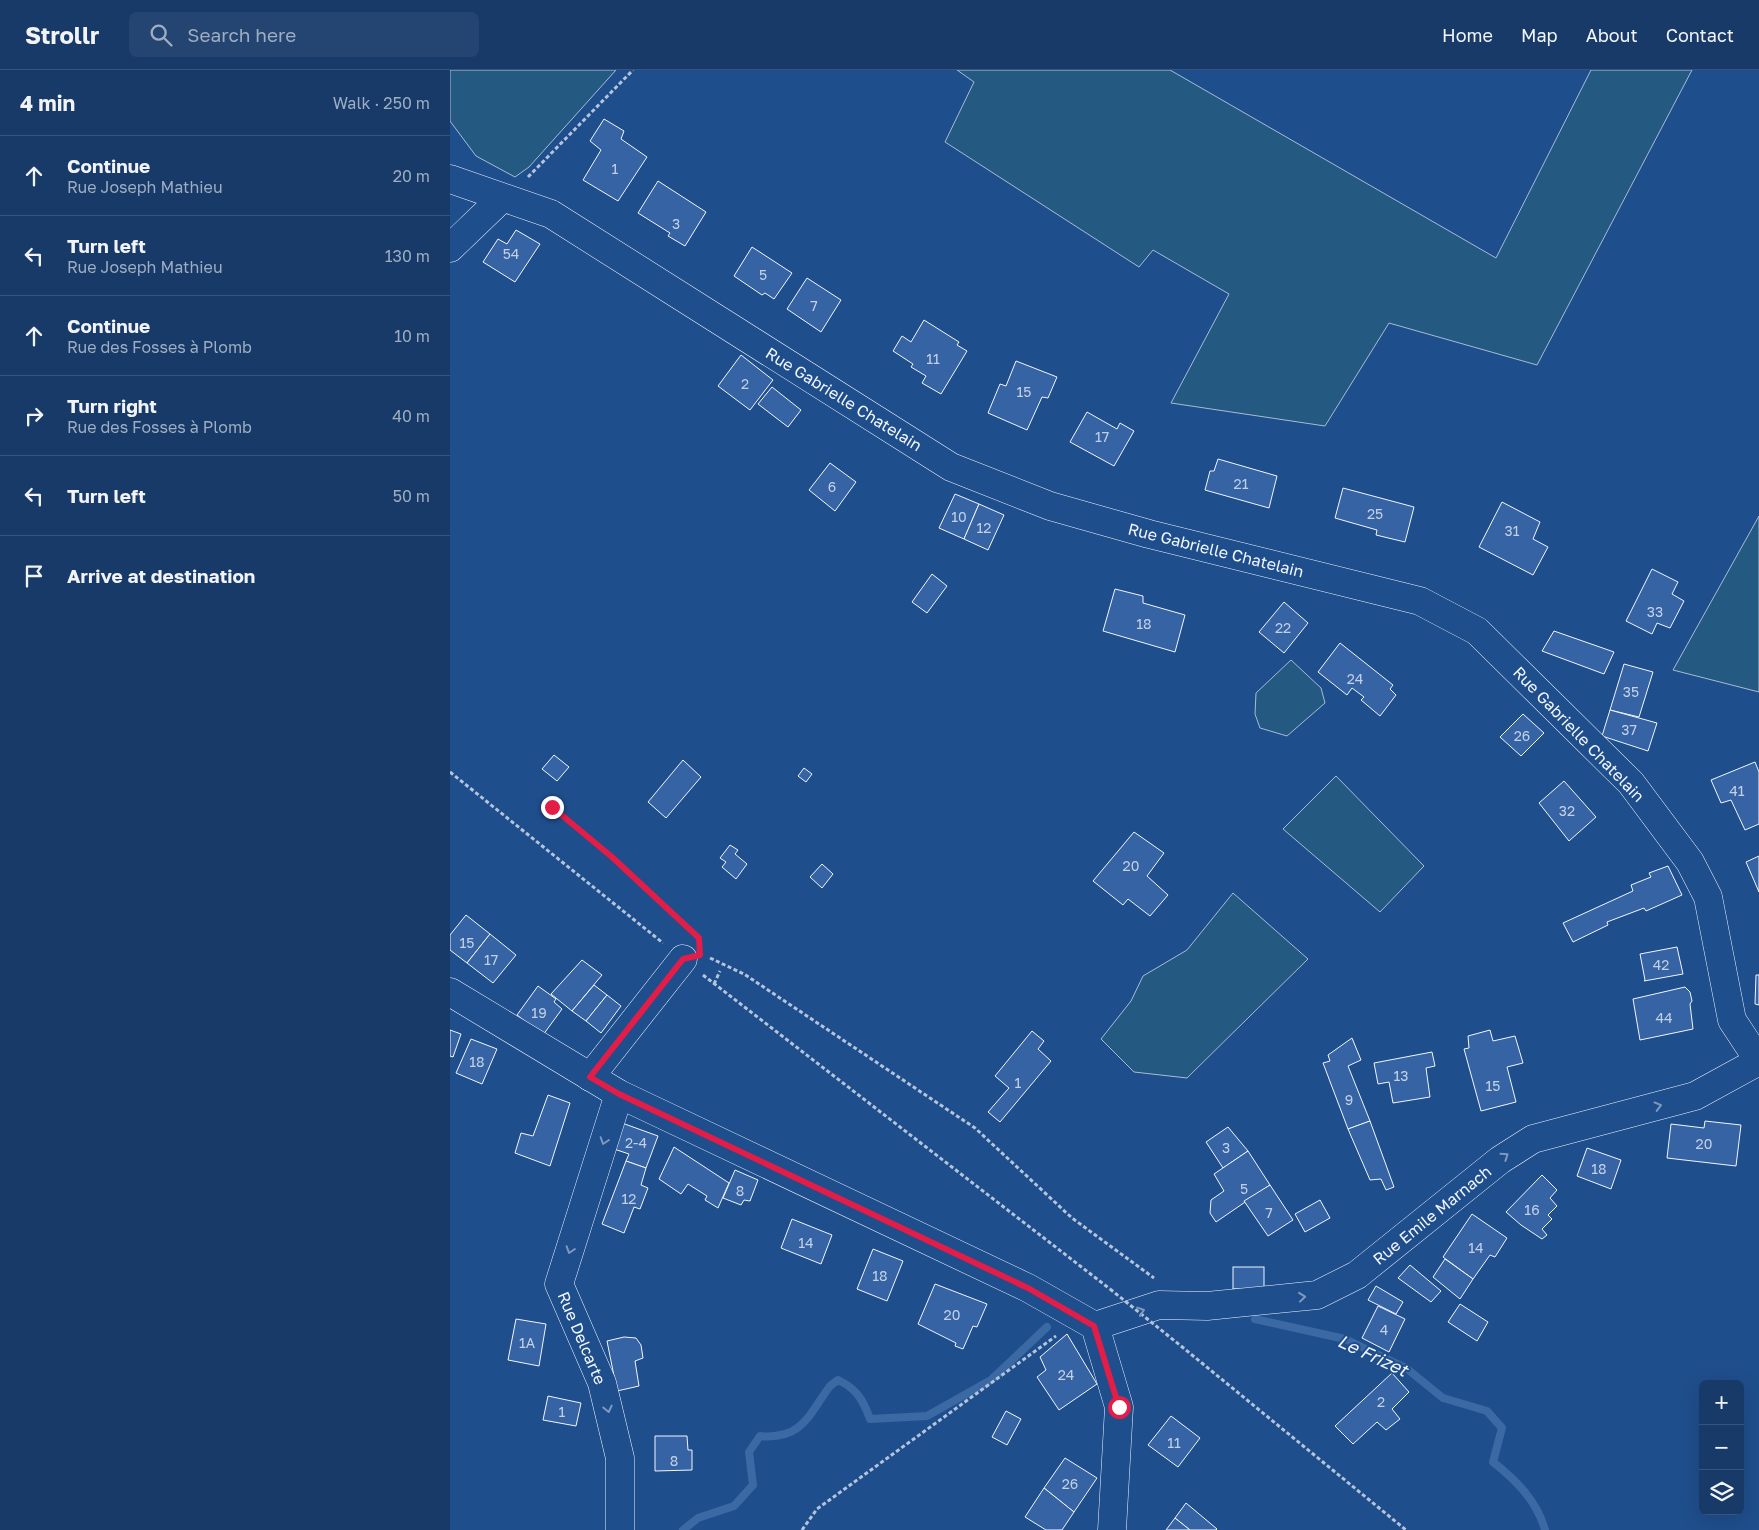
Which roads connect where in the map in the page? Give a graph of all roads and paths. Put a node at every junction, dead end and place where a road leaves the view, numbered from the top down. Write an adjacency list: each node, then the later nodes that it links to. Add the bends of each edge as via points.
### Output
1 (634, 70): 3 (path, via 538,168)
2 (450, 179): 3 (street, Rue Gabrielle Chatelain)
3 (502, 198): 4 (street); 11 (street, Rue Gabrielle Chatelain, via 551,214 951,467 1050,506 1420,601 1477,631 1631,783 1690,862 1708,897 1732,1020)
4 (450, 248)
5 (450, 772): 7 (path)
6 (552, 807): 7 (path, via 612,857 699,938)
7 (692, 957): 9 (path); 12 (street); 14 (path, via 719,960 744,974 975,1128 1072,1218)
8 (720, 971): 9 (path)
9 (714, 984): 19 (path, bridge, via 1110,1289)
10 (450, 992): 12 (street)
11 (1759, 1061): 15 (street, Rue Emile Marnach, one-way to 11, via 1159,1305 1207,1306 1316,1295 1358,1275 1500,1160 1532,1139 1695,1096)
12 (590, 1077): 13 (street)
13 (619, 1094): 15 (street, via 1028,1288); 16 (street, Rue Delcarte, one-way to 16, via 559,1284 602,1383 620,1458)
14 (1157, 1282)
15 (1094, 1326): 17 (path, via 1066,1329 817,1510); 18 (street, via 1119,1407)
16 (620, 1530)
17 (802, 1530)
18 (1112, 1530)
19 (1406, 1530)

